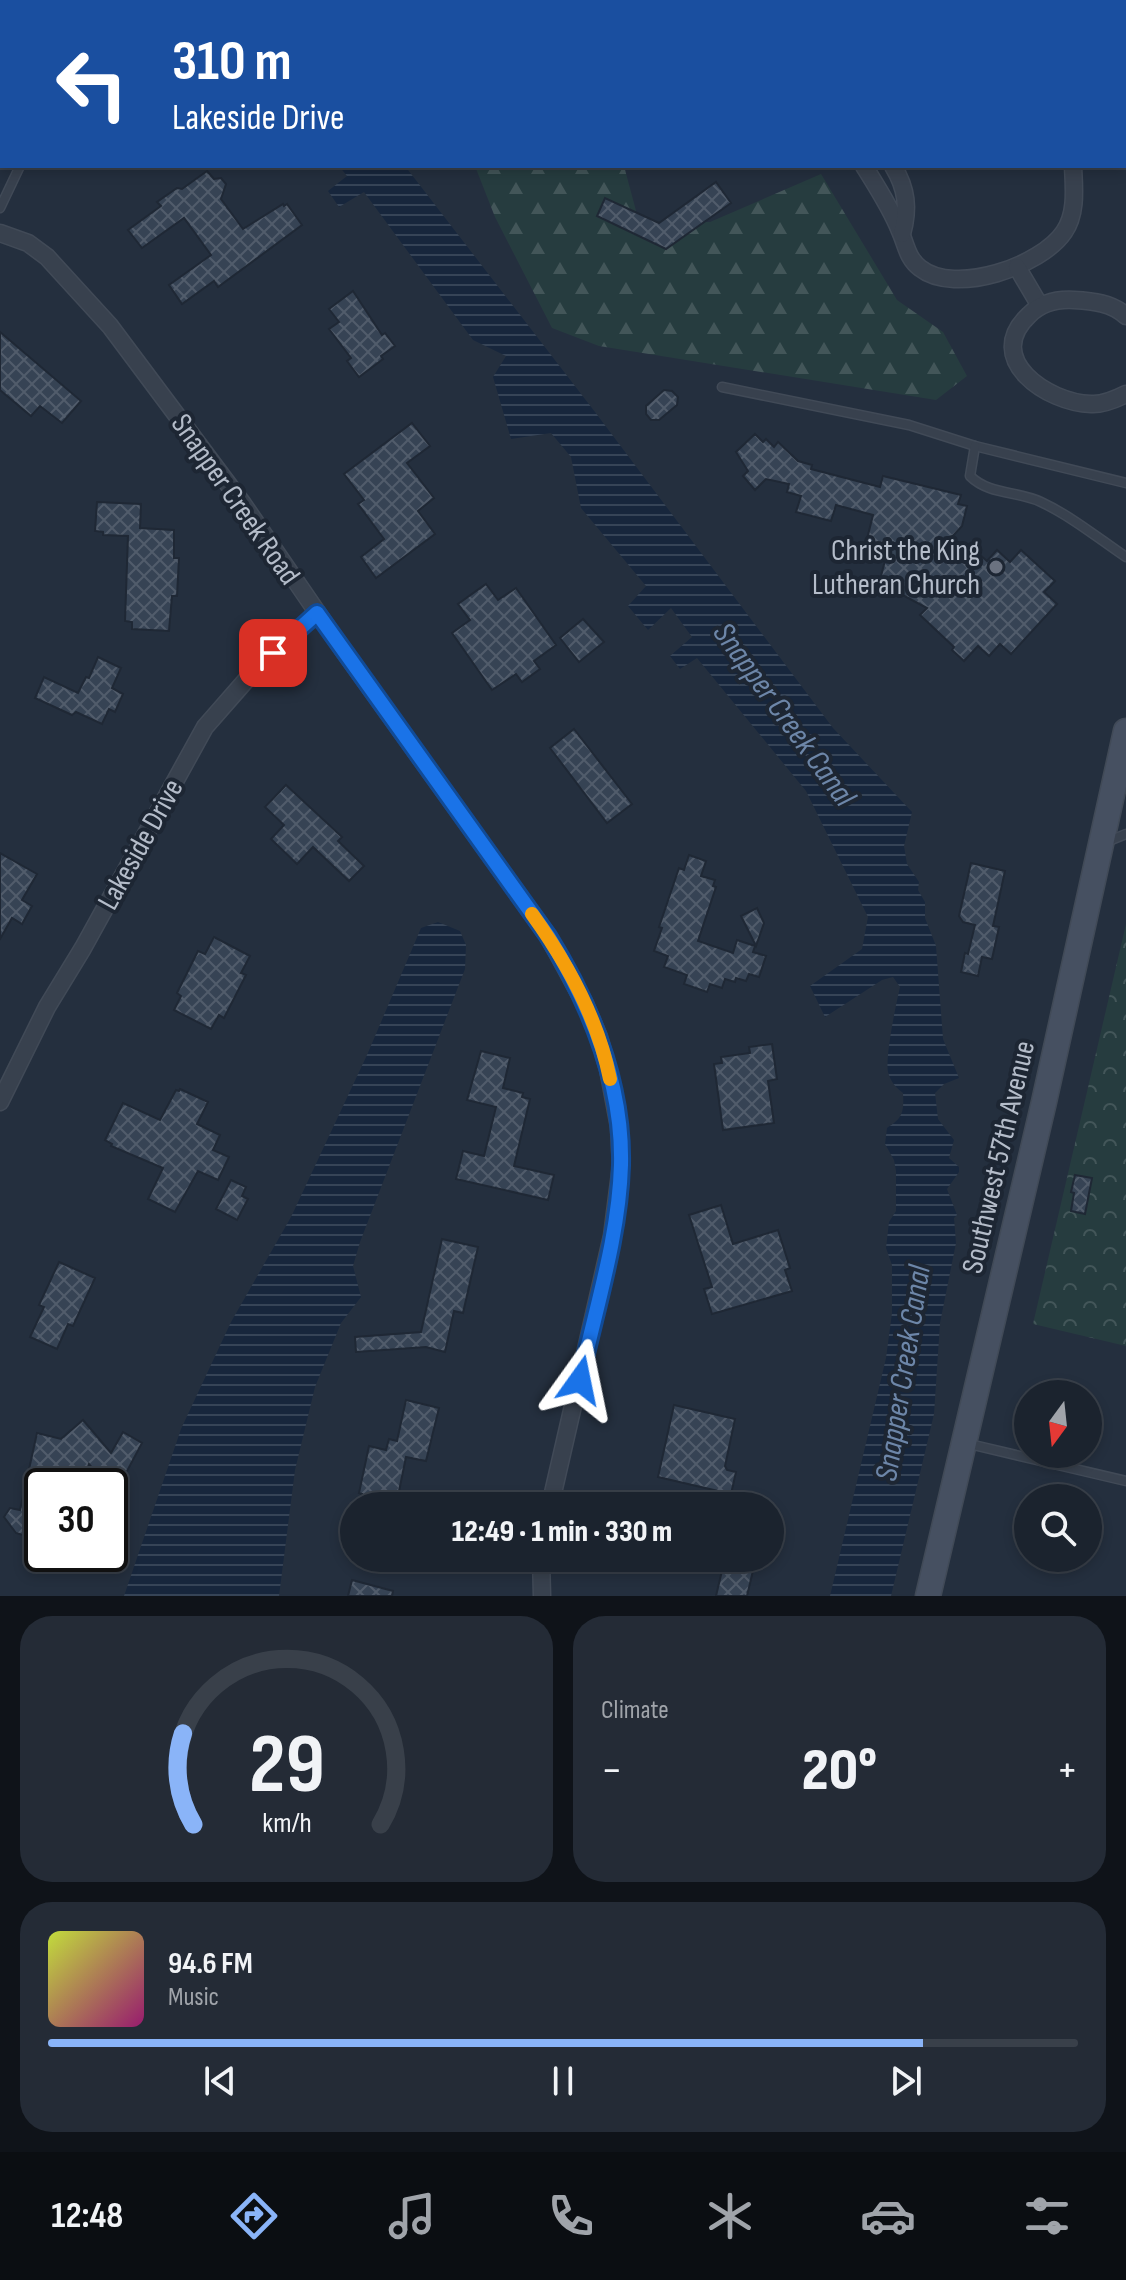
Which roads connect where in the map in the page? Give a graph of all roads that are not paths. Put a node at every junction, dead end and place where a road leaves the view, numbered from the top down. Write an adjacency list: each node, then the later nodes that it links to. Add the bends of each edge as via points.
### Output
1 (19, 168): 5 (lane)
2 (865, 168): 7 (street)
3 (894, 168): 7 (street, via 909,212)
4 (1073, 168): 8 (street, via 1072,211 1065,231)
5 (0, 208)
6 (0, 233): 16 (street, Snapper Creek Road, via 47,257 110,326)
7 (902, 234): 8 (street, via 913,262 934,276 969,279)
8 (1017, 267): 9 (street)
9 (1040, 306): 10 (street, via 1083,300 1108,305); 12 (street, via 1021,324 1014,341 1015,356 1026,375 1064,400 1094,405)
10 (1126, 316)
11 (722, 387): 13 (lane, via 909,425)
12 (1126, 394)
13 (975, 446): 14 (lane); 15 (lane, via 973,480 1039,501)
14 (1126, 483)
15 (1126, 557)
16 (317, 613): 21 (street, Lakeside Drive, via 254,671 205,727 47,1007); 24 (street, Snapper Creek Road, via 548,936 585,1004 608,1069 621,1145 617,1208)
17 (1126, 731): 18 (main road, Southwest 57th Avenue)
18 (1123, 757): 20 (main road, Southwest 57th Avenue)
19 (1126, 834): 20 (lane)
20 (1100, 844): 22 (main road, Southwest 57th Avenue)
21 (0, 1102)
22 (964, 1443): 23 (lane); 27 (main road, Southwest 57th Avenue)
23 (1126, 1481)
24 (553, 1492)
25 (541, 1572): 26 (street)
26 (542, 1596)
27 (928, 1596)

